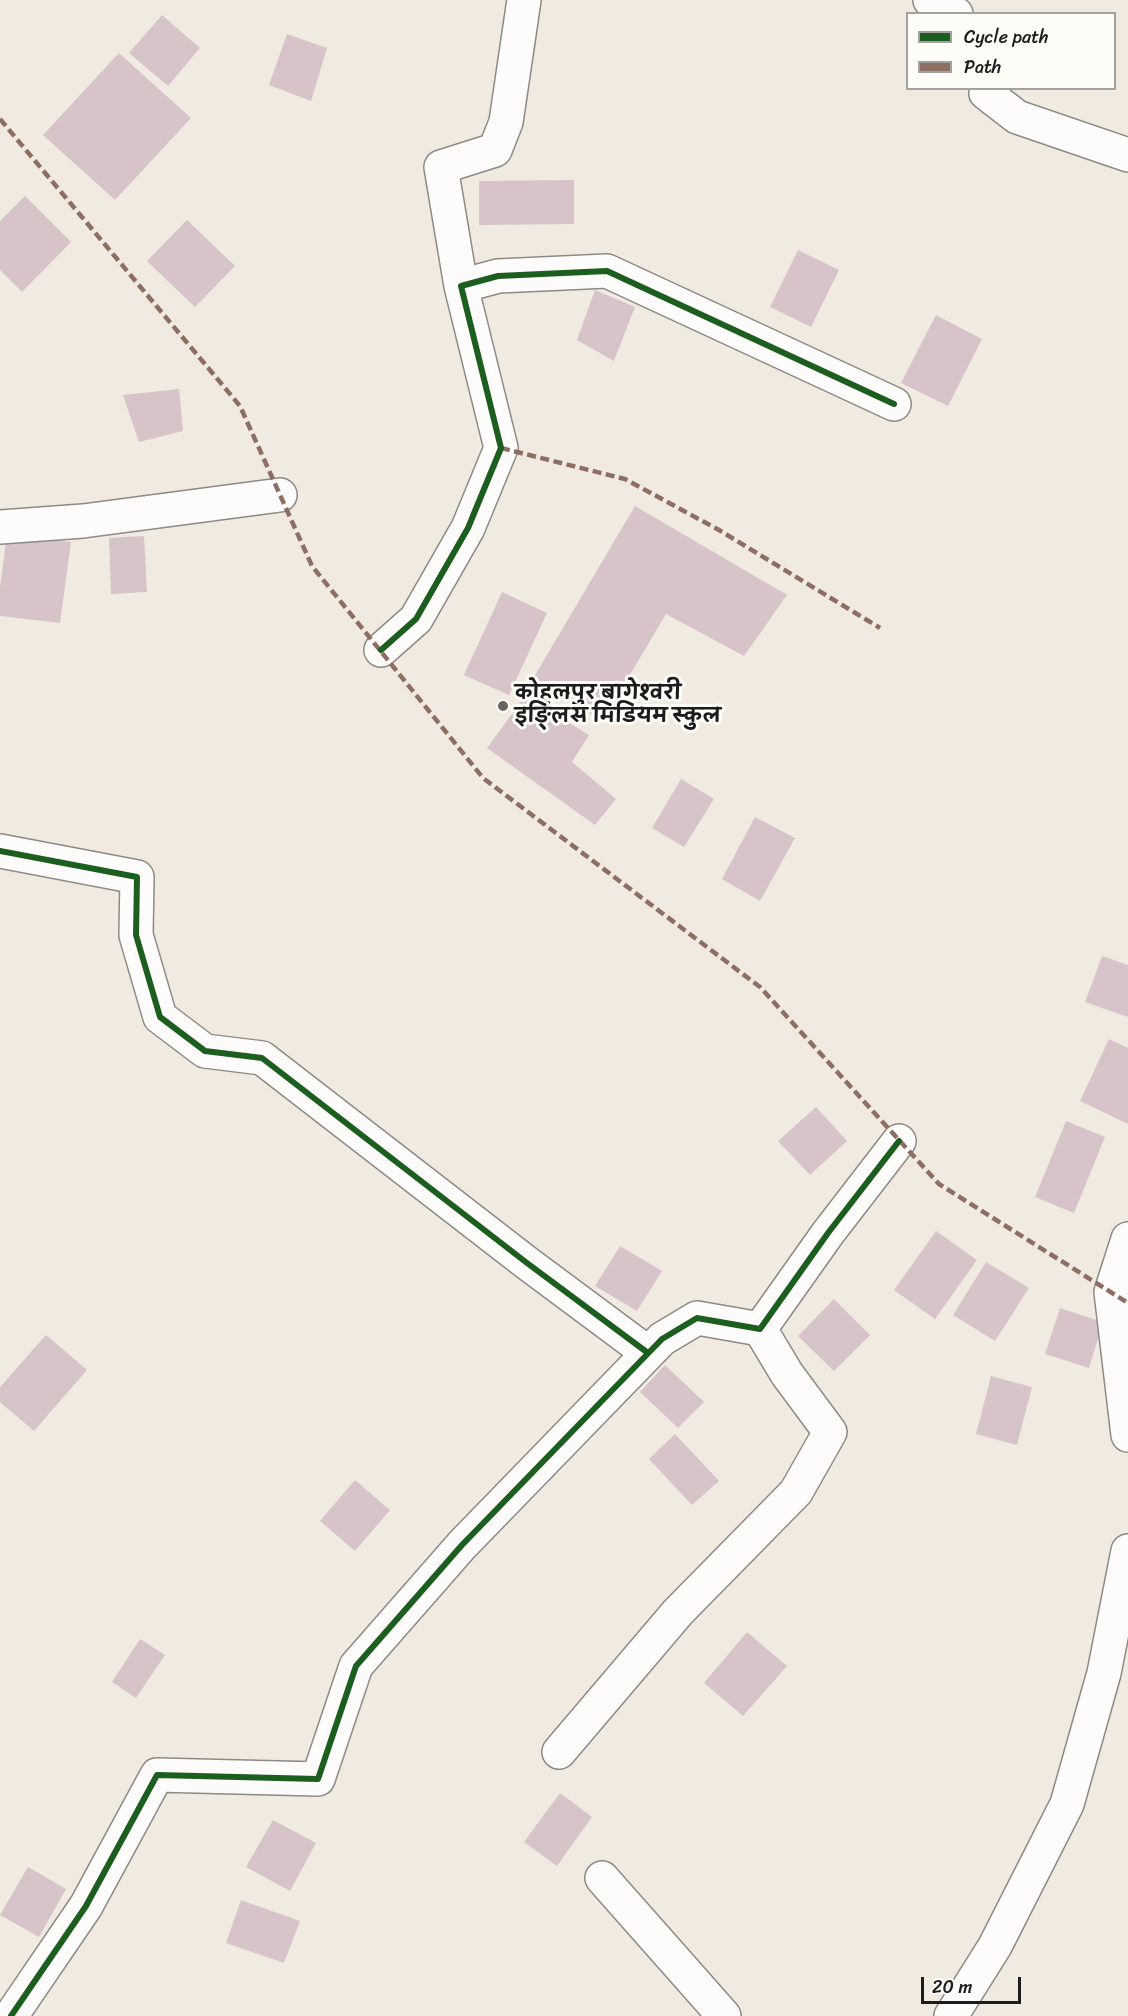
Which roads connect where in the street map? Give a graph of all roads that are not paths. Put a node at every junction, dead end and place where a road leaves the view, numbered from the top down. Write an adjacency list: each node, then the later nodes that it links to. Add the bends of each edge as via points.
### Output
1 (524, 0): 6 (street, via 506,122 495,150 441,167)
2 (930, 0): 3 (street)
3 (952, 12)
4 (987, 90): 5 (street, via 1017,117)
5 (1128, 155)
6 (461, 286): 7 (street, via 498,276 607,271); 10 (street, via 501,448 468,528 416,619)
7 (894, 404)
8 (280, 495): 9 (street, via 83,521)
9 (0, 527)
10 (381, 650)
11 (0, 851): 15 (street, via 137,877 136,935 160,1017 205,1051 262,1058)
12 (899, 1141): 14 (street)
13 (1128, 1239): 16 (street, via 1111,1292)
14 (760, 1329): 15 (street, via 697,1318 662,1339); 18 (street, via 830,1432 796,1492 678,1612)
15 (648, 1353): 20 (street, via 462,1545 356,1666 318,1779 157,1775 86,1906)
16 (1128, 1435)
17 (1128, 1551): 22 (street, via 1104,1673 1067,1804 995,1946)
18 (559, 1752)
19 (602, 1878): 21 (street)
20 (11, 2016)
21 (724, 2016)
22 (951, 2016)

